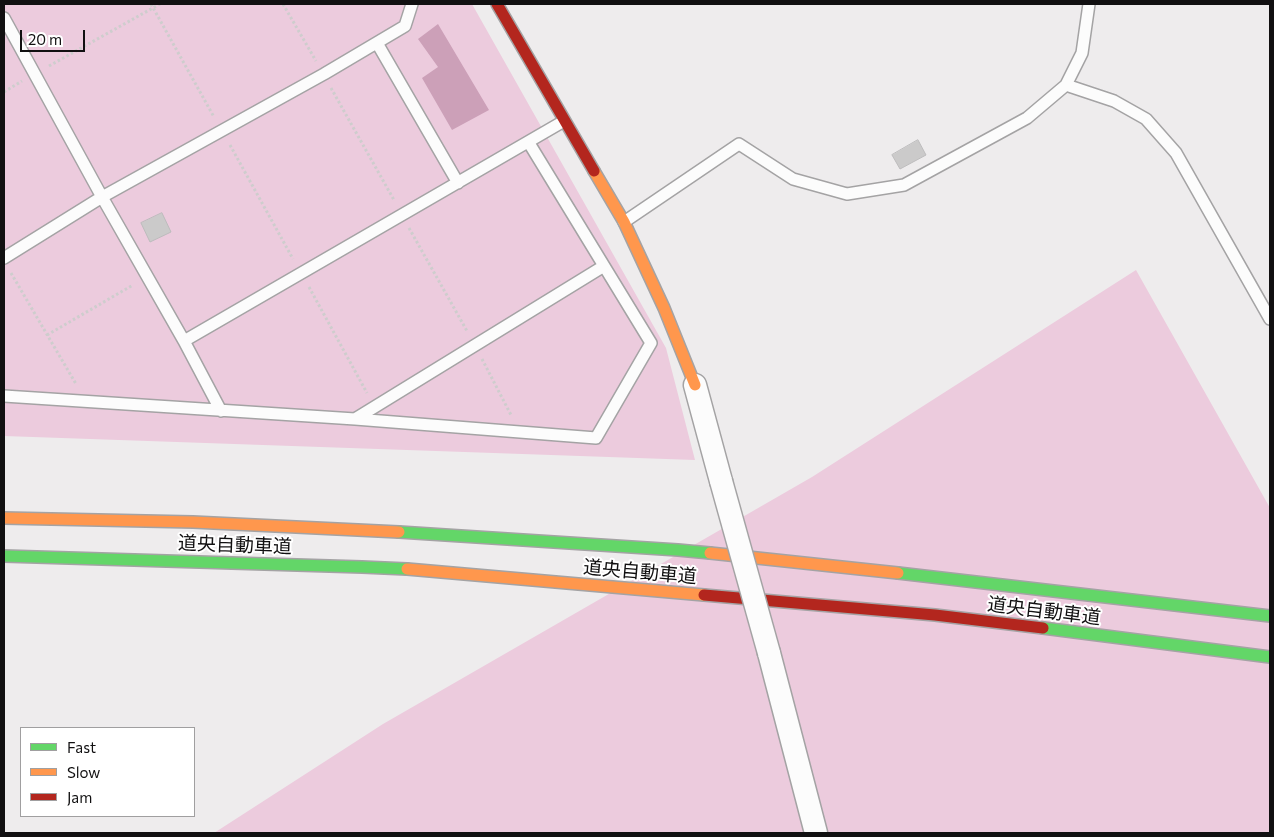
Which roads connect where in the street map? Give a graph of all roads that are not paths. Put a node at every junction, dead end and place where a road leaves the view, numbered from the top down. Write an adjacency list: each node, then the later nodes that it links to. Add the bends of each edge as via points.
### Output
1 (412, 4): 5 (lane, via 405,26)
2 (497, 4): 7 (main road)
3 (1089, 4): 6 (lane, via 1082,53)
4 (4, 18): 10 (lane)
5 (377, 43): 9 (lane); 10 (lane)
6 (1066, 84): 11 (lane, via 1027,118 904,185 847,194 793,179 739,144); 14 (lane, via 1114,100 1146,119 1176,154)
7 (564, 121): 8 (lane); 11 (main road)
8 (529, 142): 9 (lane); 13 (lane)
9 (458, 183): 15 (lane)
10 (102, 197): 12 (lane); 15 (lane)
11 (624, 222): 16 (main road)
12 (4, 258)
13 (604, 266): 19 (lane); 19 (lane, via 651,343 596,438)
14 (1270, 319)
15 (184, 341): 18 (lane)
16 (695, 385): 24 (street, bridge)
17 (4, 396): 18 (lane)
18 (220, 411): 19 (lane)
19 (355, 419)
20 (4, 518): 22 (main road, 道央自動車道, via 388,531 678,550)
21 (4, 556): 23 (main road, 道央自動車道, via 434,571 935,615)
22 (1270, 616)
23 (1270, 657)
24 (816, 833)

